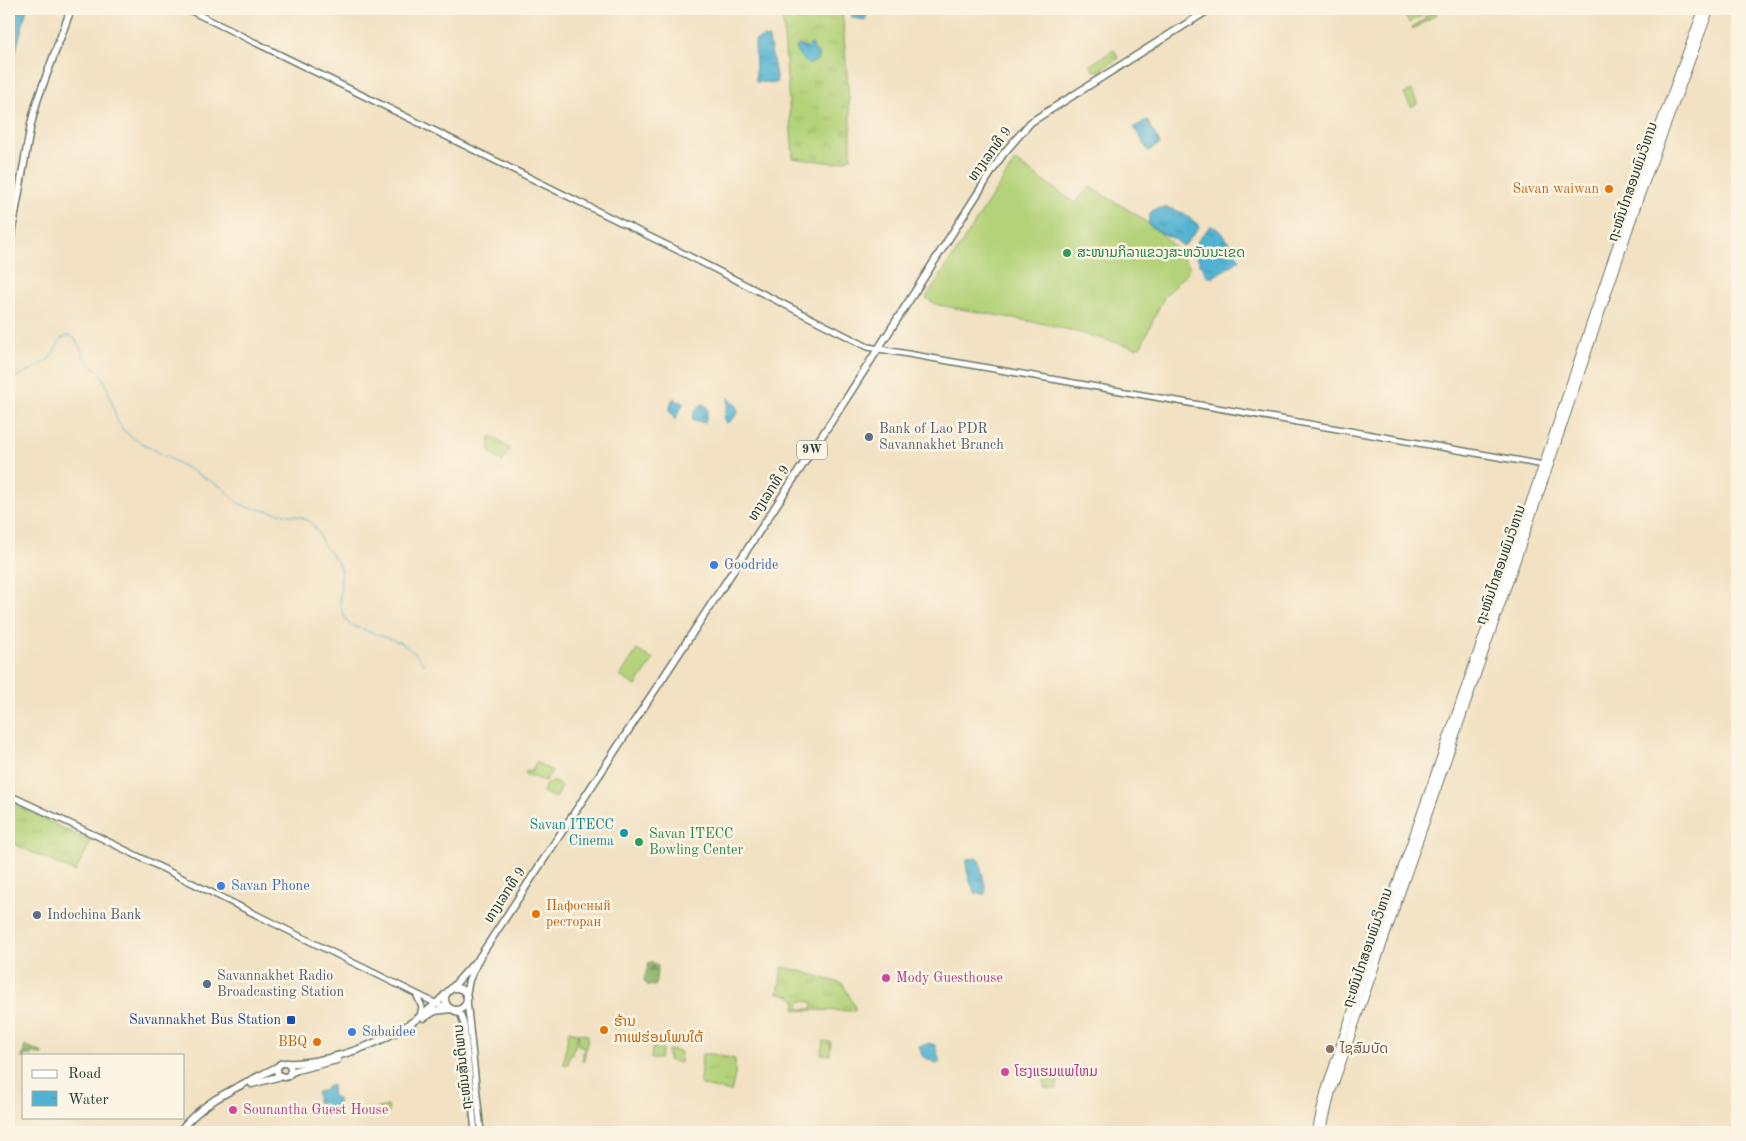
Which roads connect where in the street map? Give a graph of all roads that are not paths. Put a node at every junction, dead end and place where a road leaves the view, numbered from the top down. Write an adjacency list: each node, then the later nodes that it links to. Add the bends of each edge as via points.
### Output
1 (71, 9): 6 (main road, via 31,124)
2 (187, 9): 7 (street, via 868,347)
3 (1210, 9): 7 (main road, ທາງເລກທີ 9 / 9W, via 1030,122 1003,154)
4 (1703, 9): 8 (highway, ຖະໜົນໄກສອນພົມວິຫານ, via 1634,194)
5 (1710, 9): 8 (highway, ຖະໜົນໄກສອນພົມວິຫານ, via 1640,196)
6 (9, 248)
7 (878, 349): 8 (street); 10 (main road, ທາງເລກທີ 9 / 9W)
8 (1546, 466): 16 (highway, ຖະໜົນໄກສອນພົມວິຫານ)
9 (9, 794): 12 (street)
10 (479, 958): 11 (main road, ທາງເລກທີ 9 / 9W); 13 (main road, ທາງເລກທີ 9 / 9W, via 468,980)
11 (449, 991): 13 (main road, via 459,988); 14 (main road, ທາງເລກທີ 9 / 9W); 15 (main road, via 445,1001)
12 (415, 994): 14 (street); 17 (street, via 422,1007)
13 (467, 997): 15 (main road, ທາງເລກທີ 9 / 9W, via 462,1008); 26 (street, ຖະໜົນສັນຕິພາບ)
14 (435, 1004): 15 (street); 17 (main road, ທາງເລກທີ 9 / 9W)
15 (450, 1009): 18 (main road, ທາງເລກທີ 9 / 9W, via 435,1011); 25 (street, ຖະໜົນສັນຕິພາບ, via 461,1015 464,1025)
16 (1355, 1012): 27 (highway, ຖະໜົນໄກສອນພົມວິຫານ, via 1325,1092); 28 (highway, ຖະໜົນໄກສອນພົມວິຫານ)
17 (419, 1017): 18 (main road, ທາງເລກທີ 9 / 9W)
18 (407, 1028): 19 (main road, ທາງເລກທີ 9 / 9W, via 351,1053 305,1063); 21 (main road, ທາງເລກທີ 9 / 9W, via 366,1051)
19 (287, 1063): 20 (main road, via 281,1063); 21 (main road)
20 (277, 1068): 22 (main road); 23 (main road)
21 (290, 1074): 22 (main road)
22 (281, 1076): 23 (main road)
23 (236, 1088): 24 (main road, via 203,1107)
24 (178, 1132)
25 (475, 1132)
26 (481, 1132)
27 (1316, 1132)
28 (1322, 1132)

